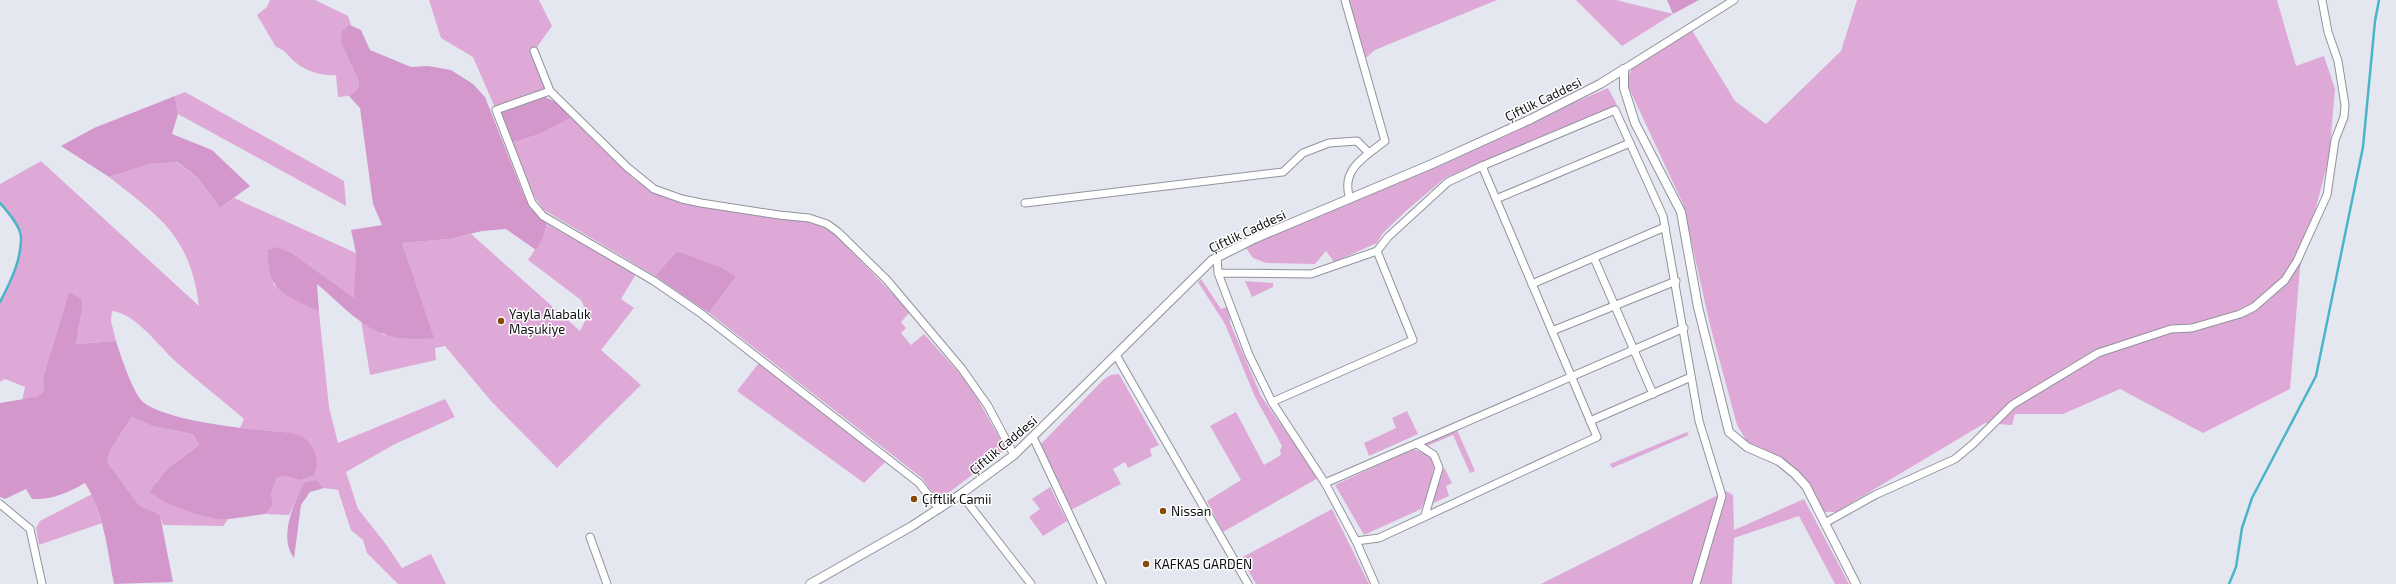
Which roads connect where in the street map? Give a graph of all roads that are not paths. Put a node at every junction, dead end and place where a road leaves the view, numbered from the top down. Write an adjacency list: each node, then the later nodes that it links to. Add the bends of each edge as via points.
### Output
1 (1344, 0): 8 (street, via 1385,141)
2 (1734, 0): 5 (street, Çiftlik Caddesi)
3 (2322, 0): 38 (street, via 2328,32 2338,61 2345,105 2344,117 2335,140 2327,195 2297,261 2285,280 2258,304 2240,314 2192,328 2171,329 2098,353 2012,405 1955,459 1875,495)
4 (534, 51): 6 (street)
5 (1624, 68): 10 (street, Çiftlik Caddesi, via 1600,84 1531,119); 38 (street, via 1624,88 1636,123 1681,212 1698,307 1729,432 1747,447 1779,461 1795,474 1806,486)
6 (550, 91): 32 (street, via 627,167 654,189 701,203 779,216 809,218 827,224 838,232 887,280 962,369 988,406); 36 (street, via 496,110 536,210 552,222 654,281 699,312 920,482)
7 (1630, 143): 9 (street, via 1615,110); 11 (street); 13 (street, via 1663,216)
8 (1369, 153): 10 (street, via 1351,169 1346,188); 12 (street, via 1357,141 1328,144 1303,153 1283,172)
9 (1482, 166): 11 (street); 14 (street, via 1448,182 1388,237)
10 (1350, 199): 15 (street, Çiftlik Caddesi)
11 (1496, 199): 19 (street)
12 (1025, 203)
13 (1665, 227): 16 (street); 18 (street)
14 (1377, 251): 17 (street, via 1311,274); 28 (street, via 1413,340)
15 (1217, 257): 17 (street); 24 (street, Çiftlik Caddesi)
16 (1594, 258): 19 (street); 20 (street)
17 (1218, 273): 28 (street, via 1249,355)
18 (1676, 281): 20 (street); 21 (street)
19 (1532, 284): 22 (street)
20 (1615, 306): 22 (street); 23 (street)
21 (1684, 328): 23 (street); 25 (street)
22 (1552, 331): 26 (street)
23 (1634, 350): 26 (street); 27 (street)
24 (1116, 354): 30 (street, Çiftlik Caddesi); 46 (street)
25 (1691, 377): 27 (street); 48 (street, via 1698,421 1722,496)
26 (1572, 378): 29 (street); 31 (street)
27 (1653, 394): 29 (street)
28 (1272, 402): 33 (street)
29 (1590, 421): 37 (street, via 1597,437)
30 (1033, 437): 32 (street, Çiftlik Caddesi); 45 (street)
31 (1417, 444): 33 (street); 37 (street, via 1434,455 1439,468)
32 (1014, 455): 34 (street, Çiftlik Caddesi)
33 (1325, 483): 40 (street)
34 (961, 494): 36 (street, Çiftlik Caddesi); 44 (street)
35 (0, 504): 41 (street, via 30,529)
36 (939, 510): 43 (street, Çiftlik Caddesi)
37 (1425, 515): 40 (street, via 1379,538)
38 (1825, 523): 49 (street)
39 (590, 537): 42 (street)
40 (1356, 541): 47 (street)
41 (42, 584)
42 (607, 584)
43 (810, 584)
44 (1031, 584)
45 (1102, 584)
46 (1248, 584)
47 (1375, 584)
48 (1696, 584)
49 (1856, 584)

